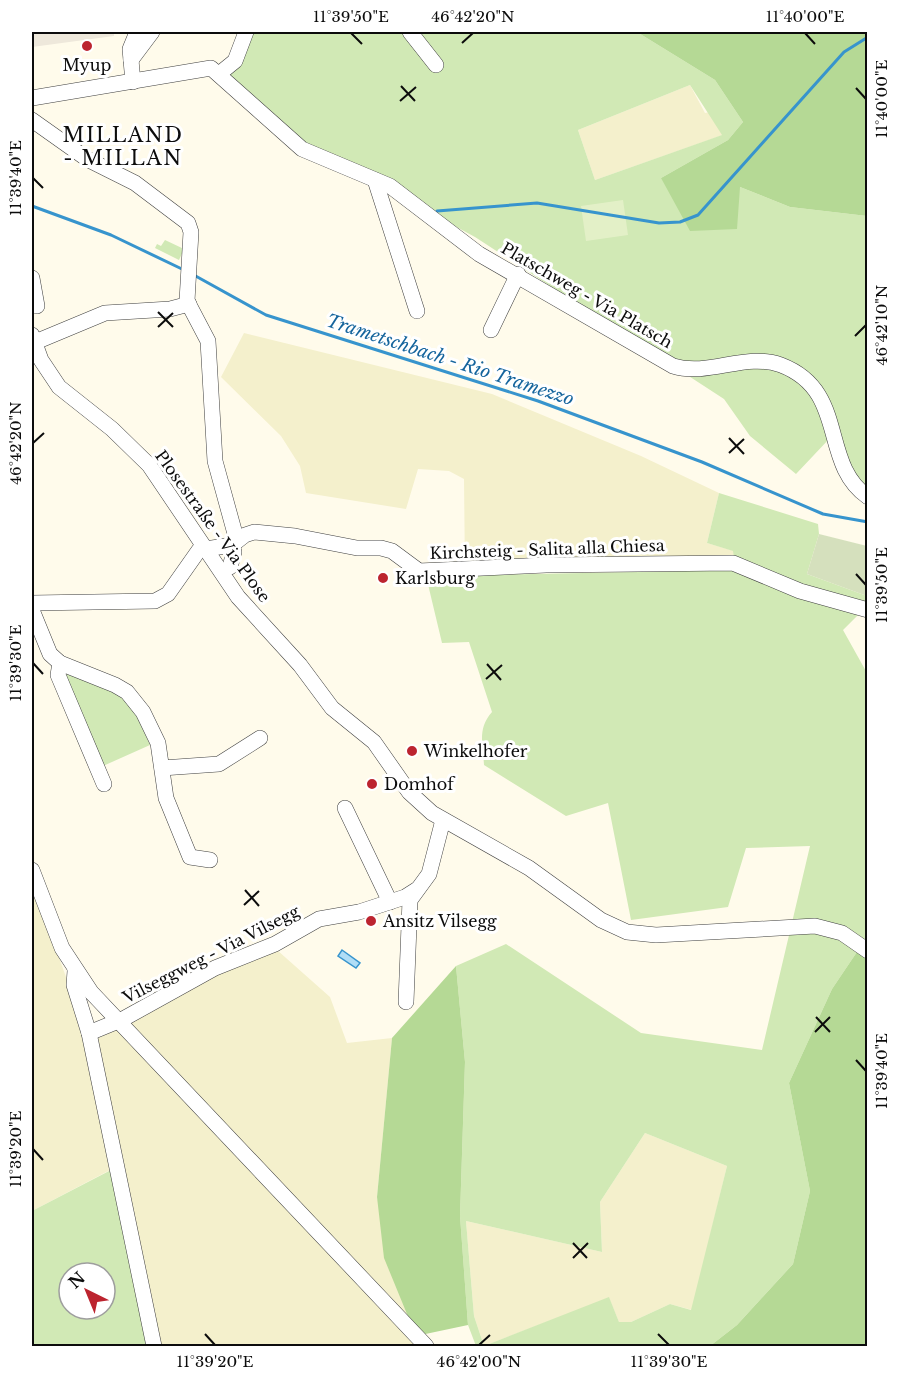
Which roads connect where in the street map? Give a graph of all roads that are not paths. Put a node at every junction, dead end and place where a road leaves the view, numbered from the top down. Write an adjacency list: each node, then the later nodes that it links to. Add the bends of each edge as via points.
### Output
1 (136, 32): 5 (street, via 129,49)
2 (152, 32): 5 (street)
3 (246, 32): 7 (street, via 235,62)
4 (410, 32): 6 (street)
5 (131, 60): 8 (street)
6 (436, 65)
7 (219, 74): 8 (street, via 205,67); 11 (street, Platschweg - Via Platsch, via 302,148)
8 (133, 82): 9 (street)
9 (32, 98)
10 (32, 120): 14 (street, via 87,159 135,183 185,220 190,228)
11 (375, 180): 12 (street, Platschweg - Via Platsch, via 390,186 468,247); 16 (street)
12 (518, 274): 17 (street); 20 (street, Platschweg - Via Platsch, via 673,366 695,370 762,360 796,373 816,389 828,412 846,472)
13 (32, 278): 15 (street)
14 (189, 304): 18 (street, via 105,313); 21 (street, via 208,341 214,461)
15 (37, 306)
16 (417, 311)
17 (491, 330)
18 (32, 339): 19 (street, Plosestraße - Via Plose)
19 (39, 370): 22 (street, Plosestraße - Via Plose, via 112,429 149,465)
20 (867, 497)
21 (234, 543): 22 (street, Kirchsteig - Salita alla Chiesa); 23 (street); 26 (street, Kirchsteig - Salita alla Chiesa, via 254,532 381,548 392,551 419,571 546,564 733,563 800,591)
22 (206, 549): 24 (street, via 195,554 168,594 154,601); 32 (street, Plosestraße - Via Plose, via 238,597 300,665 332,708 374,742 409,792)
23 (230, 567)
24 (32, 603)
25 (32, 610): 27 (street, via 50,654)
26 (867, 610)
27 (60, 663): 29 (street, via 127,692 143,712 158,743); 30 (street, via 58,675)
28 (260, 738): 29 (street, via 219,764)
29 (162, 768): 33 (street, via 166,798 190,857)
30 (104, 784)
31 (345, 808): 36 (street)
32 (443, 820): 35 (street, via 429,874); 37 (street, Plosestraße - Via Plose, via 529,868 601,920 627,932 656,935 815,926 842,933)
33 (210, 860)
34 (32, 870): 38 (street, via 45,911)
35 (416, 890): 36 (street, Vilseggweg - Via Vilsegg); 39 (street, via 409,910)
36 (390, 902): 40 (street, Vilseggweg - Via Vilsegg, via 320,919 275,944 215,968)
37 (867, 951)
38 (75, 971): 40 (street); 41 (street, via 74,985)
39 (406, 1002)
40 (117, 1022): 41 (street, Vilseggweg - Via Vilsegg); 43 (street)
41 (89, 1033): 42 (street)
42 (154, 1347)
43 (426, 1347)

